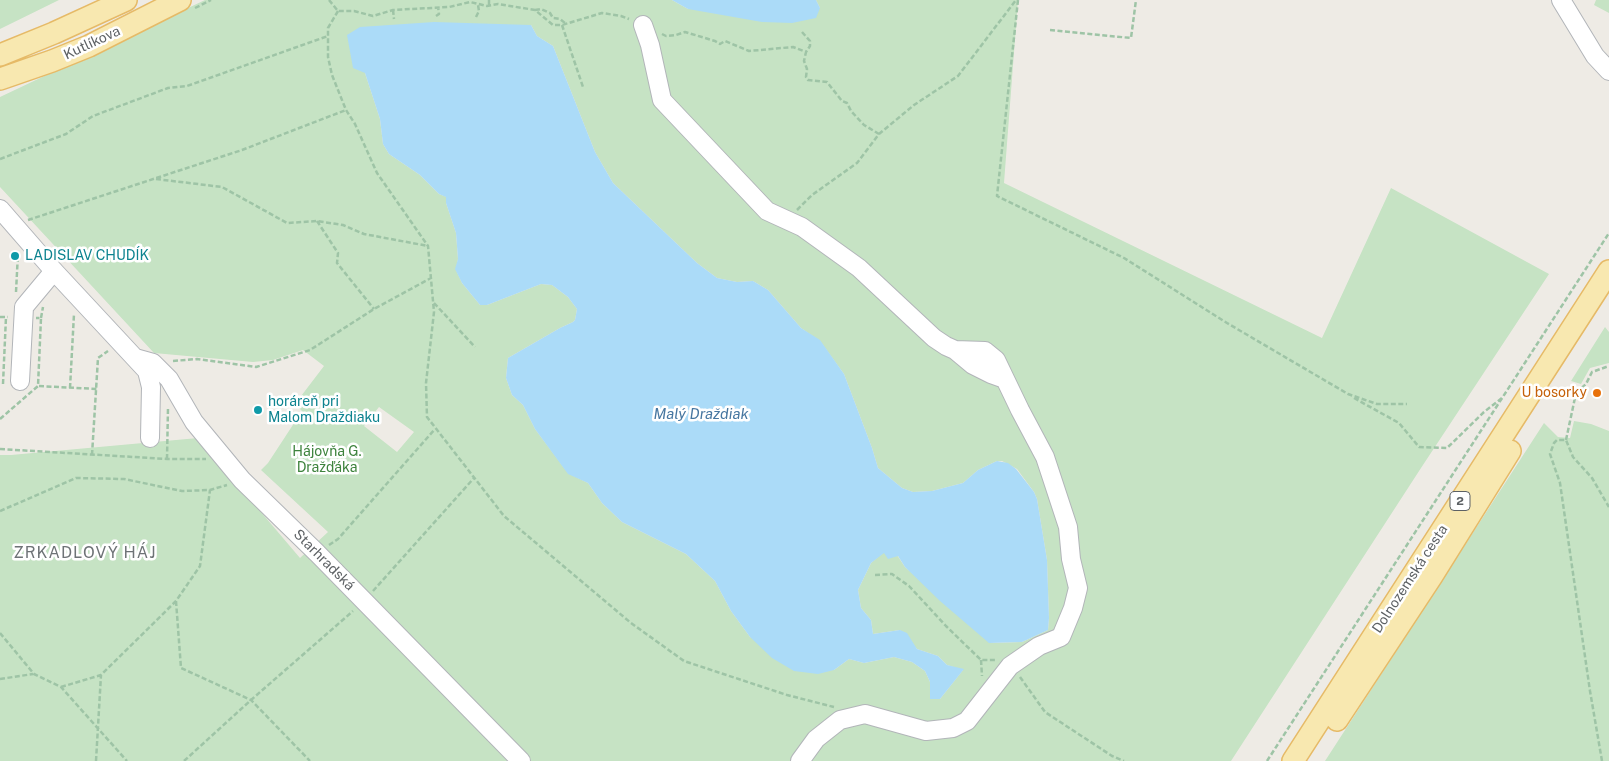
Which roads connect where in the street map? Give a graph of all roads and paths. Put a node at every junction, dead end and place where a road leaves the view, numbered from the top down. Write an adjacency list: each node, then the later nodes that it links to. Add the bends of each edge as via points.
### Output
1 (126, 0): 24 (main road, Kutlíkova)
2 (180, 0): 26 (main road, Kutlíkova, via 89,46)
3 (329, 0): 13 (path)
4 (489, 0): 9 (path)
5 (1017, 0): 29 (path, via 958,76); 63 (path, via 997,196 1124,258)
6 (1136, 0): 20 (path, via 1131,38)
7 (1561, 0): 25 (street, via 1595,56)
8 (478, 5): 9 (path); 10 (path, via 470,2); 15 (path)
9 (489, 5): 12 (path)
10 (438, 7): 11 (path); 14 (path)
11 (393, 10): 13 (path, via 373,16); 16 (path)
12 (535, 10): 17 (path, via 550,13); 18 (path, via 553,25)
13 (338, 11): 22 (path, via 328,28)
14 (436, 16)
15 (476, 17)
16 (394, 19)
17 (566, 24): 18 (path); 19 (path, via 602,14 621,16)
18 (562, 25): 27 (path)
19 (643, 25): 23 (path, via 666,36 685,32 749,51 793,47); 34 (street, via 662,100 767,211)
20 (1050, 30)
21 (802, 32): 23 (path, via 810,41)
22 (328, 36): 28 (path, via 332,75); 30 (path, via 93,116 66,134)
23 (806, 52): 29 (path, via 804,61 808,80 827,82 864,125)
24 (0, 55)
25 (1609, 72)
26 (0, 79)
27 (583, 87)
28 (346, 110): 31 (path, via 242,150); 37 (path, via 377,173)
29 (879, 134): 34 (path, via 857,163 812,195)
30 (0, 159)
31 (153, 178): 33 (path, via 222,187 287,224); 35 (path)
32 (0, 209): 39 (street)
33 (317, 220): 37 (path, via 343,224 364,234); 45 (path, via 338,253 337,263)
34 (788, 220): 84 (street, via 859,268 934,338 955,350 985,352 996,360 1045,457 1068,527 1078,588 1061,637 1039,646)
35 (25, 221)
36 (1609, 233): 51 (path)
37 (428, 246): 41 (path)
38 (18, 253): 43 (path)
39 (54, 271): 50 (street); 57 (street, via 24,307)
40 (1609, 271): 100 (main road, Dolnozemská cesta / 2)
41 (431, 278): 44 (path); 45 (path)
42 (1609, 298): 101 (main road, Dolnozemská cesta / 2)
43 (16, 299)
44 (433, 302): 48 (path); 67 (path, via 426,417)
45 (374, 309): 55 (path, via 310,350 256,366 198,359)
46 (74, 310): 60 (path)
47 (6, 317): 53 (path)
48 (475, 347)
49 (109, 350): 61 (path, via 98,358)
50 (135, 358): 55 (street); 68 (street, via 147,371 152,387)
51 (1528, 359): 54 (path); 64 (path)
52 (0, 360): 53 (path)
53 (4, 360): 58 (path, via 3,384)
54 (1532, 361)
55 (153, 363): 72 (street, Starhradská, via 169,379 194,422)
56 (1609, 366): 62 (path, via 1592,372)
57 (25, 383): 60 (path)
58 (0, 384)
59 (1571, 387): 62 (path)
60 (70, 388): 61 (path)
61 (97, 389): 71 (path)
62 (1576, 393): 69 (path)
63 (1348, 394): 64 (path, via 1399,423 1419,447 1447,448); 65 (path, via 1377,404)
64 (1504, 396): 99 (path)
65 (1407, 404)
66 (168, 406): 73 (path)
67 (436, 429): 74 (path); 79 (path, via 338,539)
68 (150, 438)
69 (1566, 440): 77 (path, via 1573,457 1592,478); 102 (path, via 1557,440 1550,454 1560,483)
70 (0, 449): 71 (path)
71 (92, 455): 73 (path)
72 (221, 455): 73 (path, via 212,459); 75 (street, Starhradská)
73 (167, 459)
74 (474, 478): 82 (path); 90 (path, via 504,516 684,662 832,706)
75 (242, 480): 76 (path); 79 (street, Starhradská)
76 (210, 490): 78 (path, via 182,491 124,479 76,478); 81 (path, via 200,566)
77 (1609, 507)
78 (0, 511)
79 (317, 553): 82 (street, Starhradská)
80 (875, 576): 84 (path, via 892,574 909,586 981,660 994,660)
81 (176, 601): 86 (path); 89 (path, via 181,668)
82 (364, 601): 89 (path); 96 (street, Starhradská)
83 (0, 633): 85 (path)
84 (1010, 666): 90 (street, via 967,721 953,728 926,731 865,714); 98 (path, via 1045,712)
85 (34, 674): 87 (path); 88 (path)
86 (101, 675): 88 (path); 91 (path)
87 (0, 679)
88 (61, 687): 91 (path)
89 (251, 700): 94 (path); 95 (path)
90 (850, 718): 97 (street, via 840,720 816,739)
91 (98, 728): 92 (path); 93 (path)
92 (96, 761)
93 (127, 761)
94 (184, 761)
95 (310, 761)
96 (521, 761)
97 (800, 761)
98 (1124, 761)
99 (1268, 761)
100 (1293, 761)
101 (1310, 761)
102 (1602, 761)

